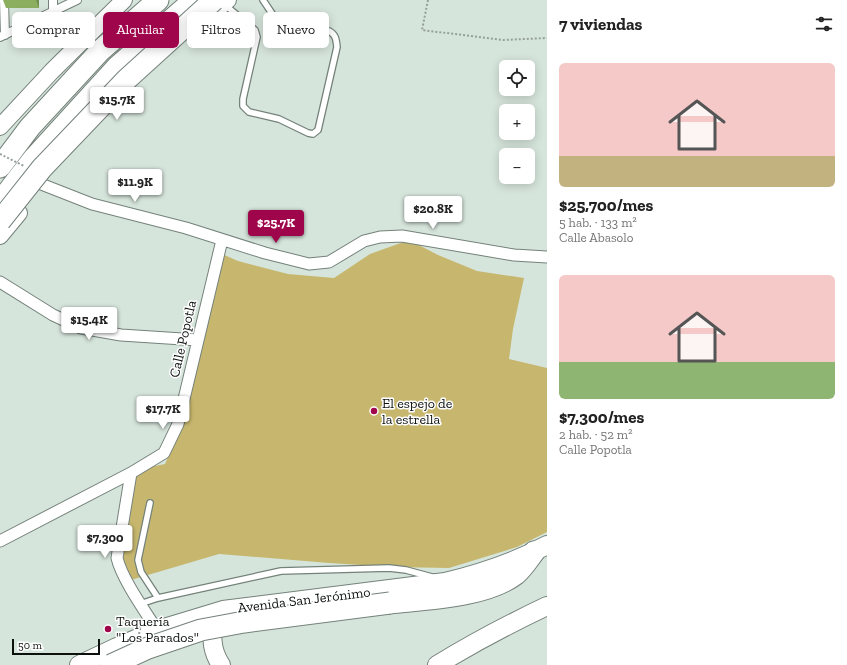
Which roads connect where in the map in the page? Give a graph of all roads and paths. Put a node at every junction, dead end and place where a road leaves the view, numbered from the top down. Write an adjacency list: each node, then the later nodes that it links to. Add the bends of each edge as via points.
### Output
1 (4, 0): 13 (street)
2 (53, 0): 11 (street)
3 (77, 0): 11 (street)
4 (124, 0): 15 (main road, via 52,70)
5 (141, 0): 16 (highway, via 86,51)
6 (158, 0): 17 (highway, via 102,50 30,127)
7 (194, 0): 19 (highway, via 117,67 34,158)
8 (263, 0): 10 (lane, via 279,24 329,31 336,39 337,47 318,130 313,134 279,119 249,112 243,106 242,98 257,33)
9 (428, 0): 14 (path, via 422,30 503,40)
10 (222, 1): 18 (main road, via 89,129); 20 (highway, bridge, via 121,85 42,168)
11 (52, 12)
12 (12, 31): 13 (street)
13 (2, 36)
14 (547, 38)
15 (0, 127)
16 (0, 145)
17 (0, 167)
18 (41, 184): 21 (main road); 22 (street, via 92,204)
19 (0, 202)
20 (0, 221)
21 (0, 236)
22 (222, 240): 23 (street, via 309,264 329,262 364,241 402,236 514,255); 25 (street, Calle Popotla)
23 (547, 257)
24 (0, 282): 25 (street, via 53,315 81,328 121,335)
25 (198, 340): 26 (street, Calle Popotla, via 178,424 164,453)
26 (131, 473): 28 (street, Calle Popotla); 32 (street, via 117,558 118,565)
27 (150, 503): 31 (lane, via 138,560 141,572)
28 (0, 540)
29 (540, 548): 30 (main road, Avenida San Jerónimo, via 468,576); 37 (highway, bridge, via 518,573 485,589 441,598 244,622 201,630 148,648)
30 (445, 582): 31 (lane, via 406,570 389,568 281,571); 34 (main road, Avenida San Jerónimo)
31 (158, 598): 32 (lane)
32 (140, 604): 35 (street)
33 (547, 606): 39 (main road, via 483,638)
34 (223, 610): 35 (main road, Avenida San Jerónimo); 38 (main road, via 212,634 213,646)
35 (157, 630): 36 (main road, Avenida San Jerónimo)
36 (82, 664): 37 (main road, via 98,659)
37 (112, 665)
38 (221, 665)
39 (438, 665)

